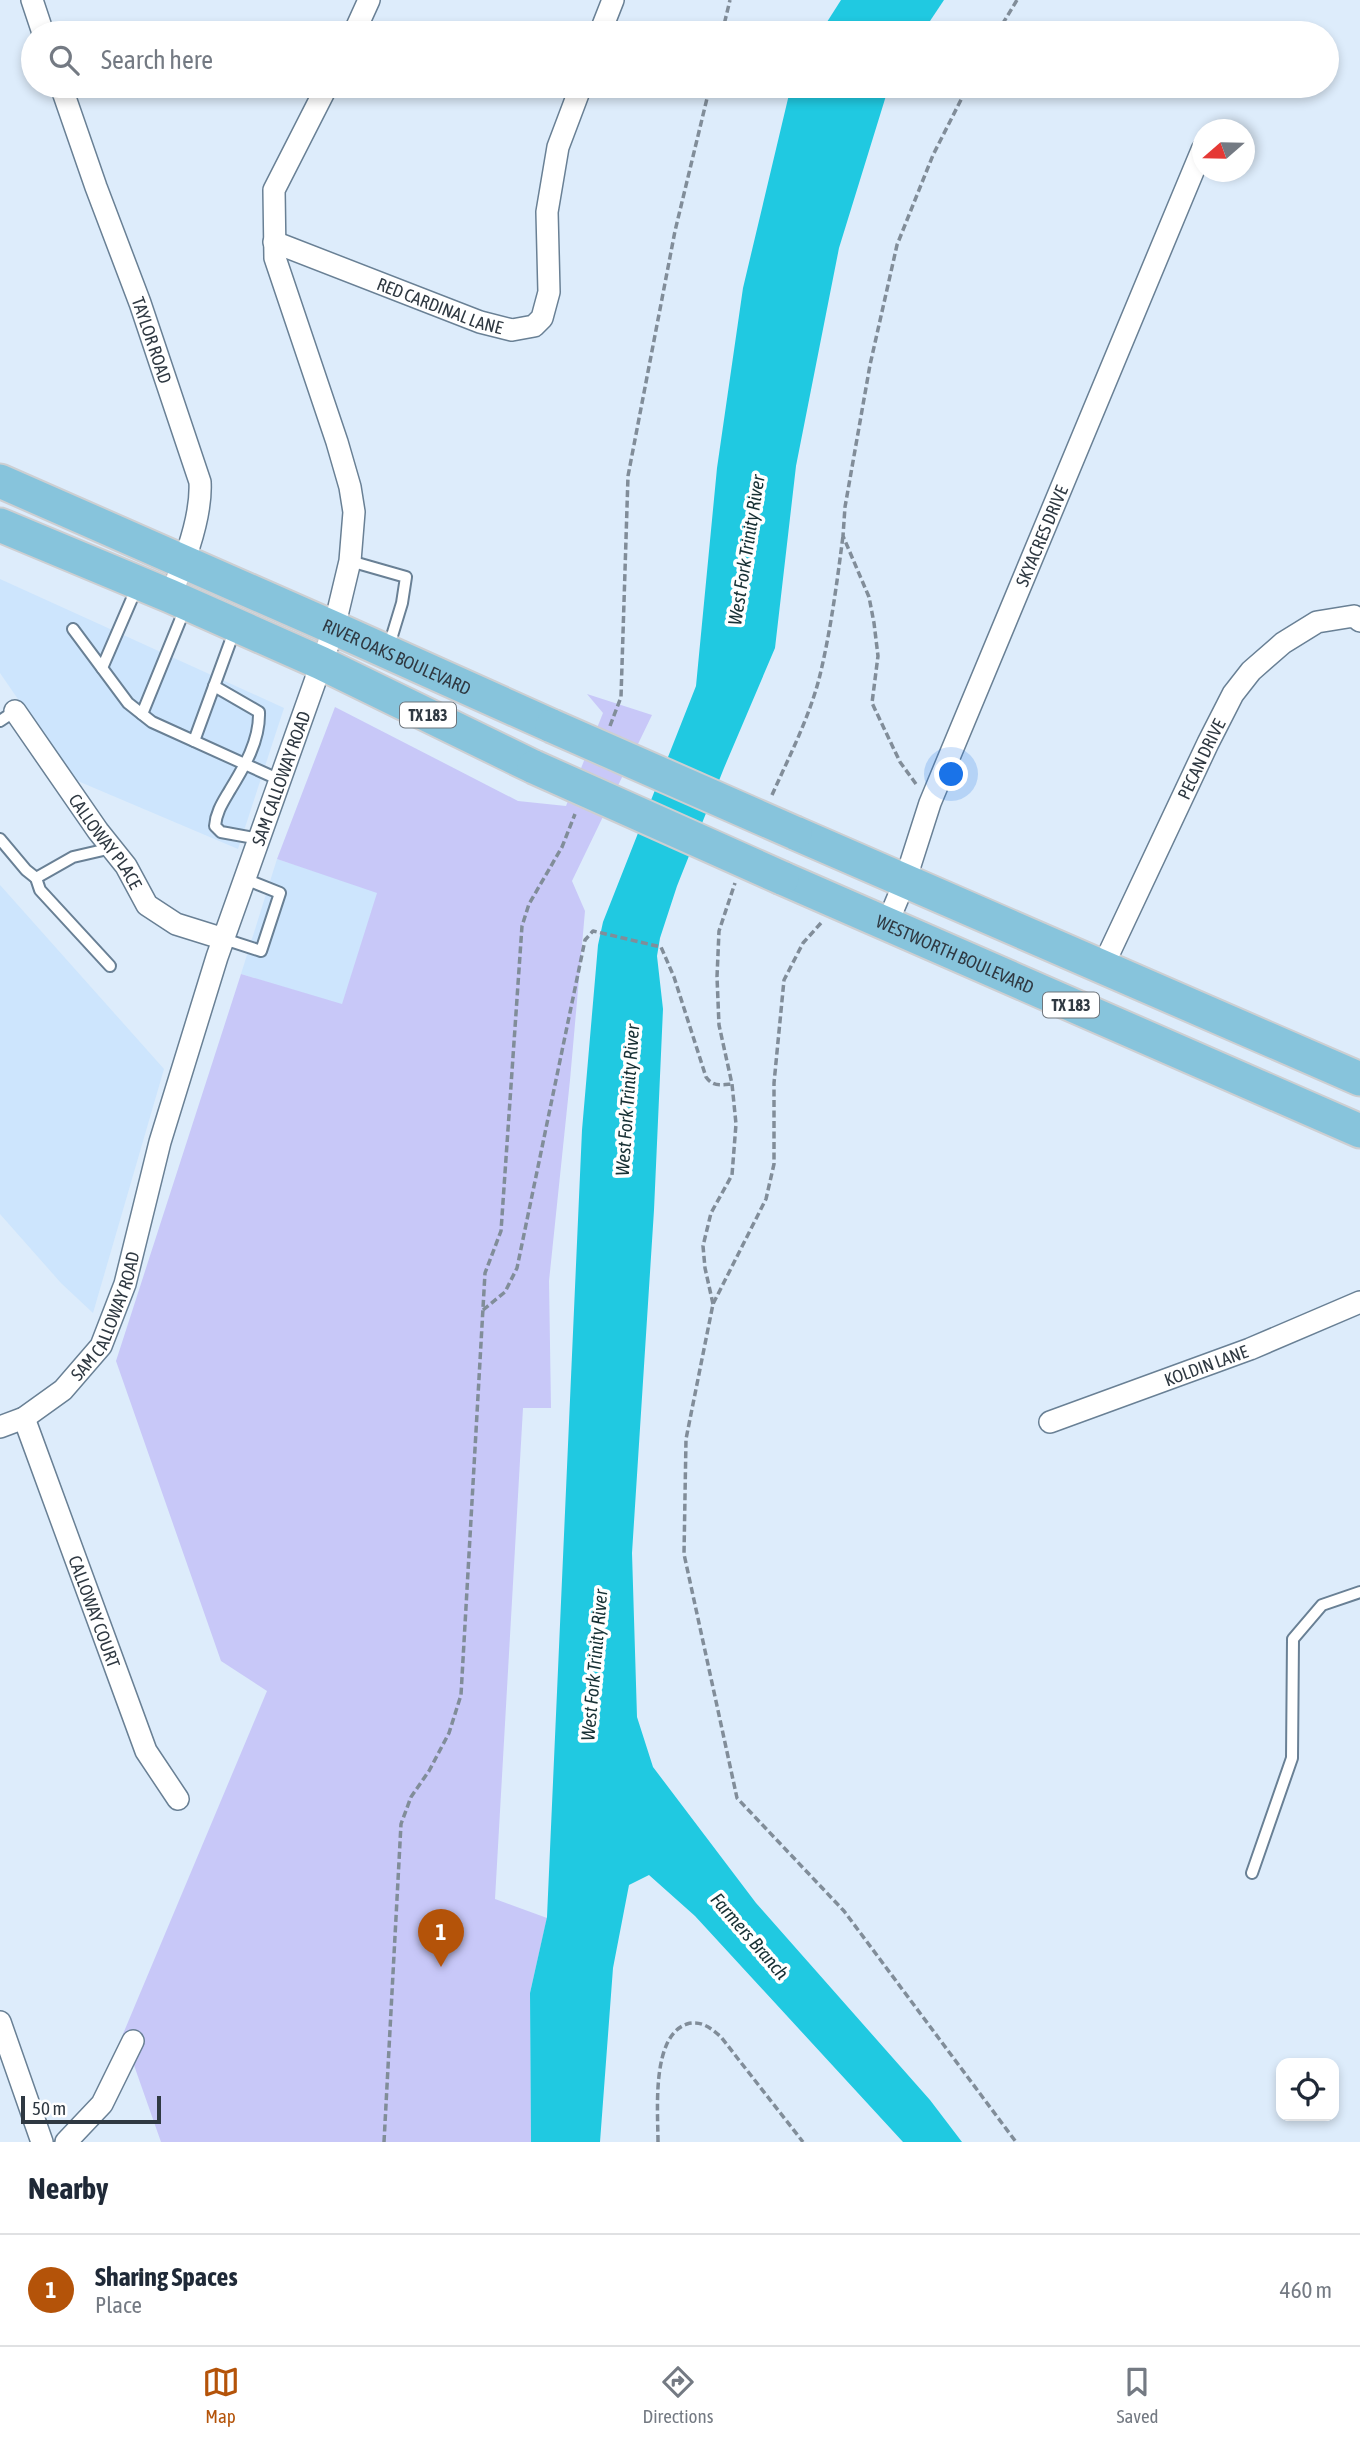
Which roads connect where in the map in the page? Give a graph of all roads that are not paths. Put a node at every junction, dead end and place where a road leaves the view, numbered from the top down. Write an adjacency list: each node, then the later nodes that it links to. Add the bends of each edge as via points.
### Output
1 (32, 0): 4 (street)
2 (369, 0): 5 (street)
3 (612, 0): 6 (street)
4 (39, 21)
5 (359, 21)
6 (604, 21)
7 (65, 98): 14 (street, TAYLOR ROAD, via 141,303 200,482 201,498)
8 (321, 98): 11 (street, SAM CALLOWAY ROAD, via 274,190)
9 (576, 98): 11 (street, RED CARDINAL LANE, via 558,147 548,212 549,292 542,318 534,326 512,330 480,323)
10 (1192, 174): 36 (street, SKYACRES DRIVE, via 930,803)
11 (274, 242): 15 (street, SAM CALLOWAY ROAD, via 275,258 350,486 354,512)
12 (0, 481): 14 (main road, RIVER OAKS BOULEVARD / TX 183)
13 (0, 525): 16 (main road, TX 183)
14 (183, 561): 17 (street, TAYLOR ROAD); 20 (main road, RIVER OAKS BOULEVARD / TX 183)
15 (350, 561): 20 (street, SAM CALLOWAY ROAD); 22 (lane, via 406,577)
16 (139, 583): 17 (main road, TX 183); 24 (lane)
17 (178, 600): 19 (main road, TX 183); 26 (lane)
18 (1360, 621): 40 (street, PECAN DRIVE, via 1354,616 1317,622 1283,643 1233,694)
19 (236, 625): 23 (main road, TX 183); 25 (lane)
20 (334, 628): 22 (main road, RIVER OAKS BOULEVARD / TX 183); 23 (street, SAM CALLOWAY ROAD)
21 (73, 629): 24 (lane)
22 (387, 652): 36 (main road, RIVER OAKS BOULEVARD / TX 183, bridge)
23 (321, 663): 30 (street, SAM CALLOWAY ROAD); 37 (main road, WESTWORTH BOULEVARD / TX 183, bridge, via 534,767)
24 (102, 668): 26 (lane)
25 (214, 686): 28 (lane); 29 (lane, via 259,712 260,727)
26 (142, 714): 28 (lane)
27 (8, 716): 33 (street, CALLOWAY PLACE)
28 (194, 741): 29 (lane)
29 (245, 765): 30 (lane); 32 (lane, via 216,814 215,826 220,832)
30 (280, 780): 32 (street, SAM CALLOWAY ROAD)
31 (0, 839): 34 (lane)
32 (259, 839): 35 (street, SAM CALLOWAY ROAD)
33 (112, 848): 34 (lane, via 73,857); 38 (street, CALLOWAY PLACE, via 147,905 176,923)
34 (36, 877): 39 (lane, via 40,890)
35 (245, 879): 38 (street, SAM CALLOWAY ROAD); 38 (lane, via 280,893 261,951)
36 (905, 881): 37 (street, SKYACRES DRIVE); 40 (main road, TX 183)
37 (887, 924): 42 (main road, WESTWORTH BOULEVARD / TX 183)
38 (224, 939): 44 (street, SAM CALLOWAY ROAD, via 160,1142 125,1284 101,1346 63,1390)
39 (110, 966)
40 (1103, 966): 41 (main road, TX 183)
41 (1360, 1079)
42 (1360, 1131)
43 (1360, 1302): 45 (street, KOLDIN LANE, via 1250,1349)
44 (24, 1419): 46 (street, SAM CALLOWAY ROAD); 48 (street, CALLOWAY COURT, via 146,1751)
45 (1050, 1422)
46 (0, 1427)
47 (1360, 1592): 49 (lane, via 1322,1605 1293,1639 1292,1758)
48 (178, 1799)
49 (1252, 1873)
50 (0, 2022): 52 (street)
51 (133, 2041): 53 (street, via 102,2104)
52 (42, 2142)
53 (66, 2142)

